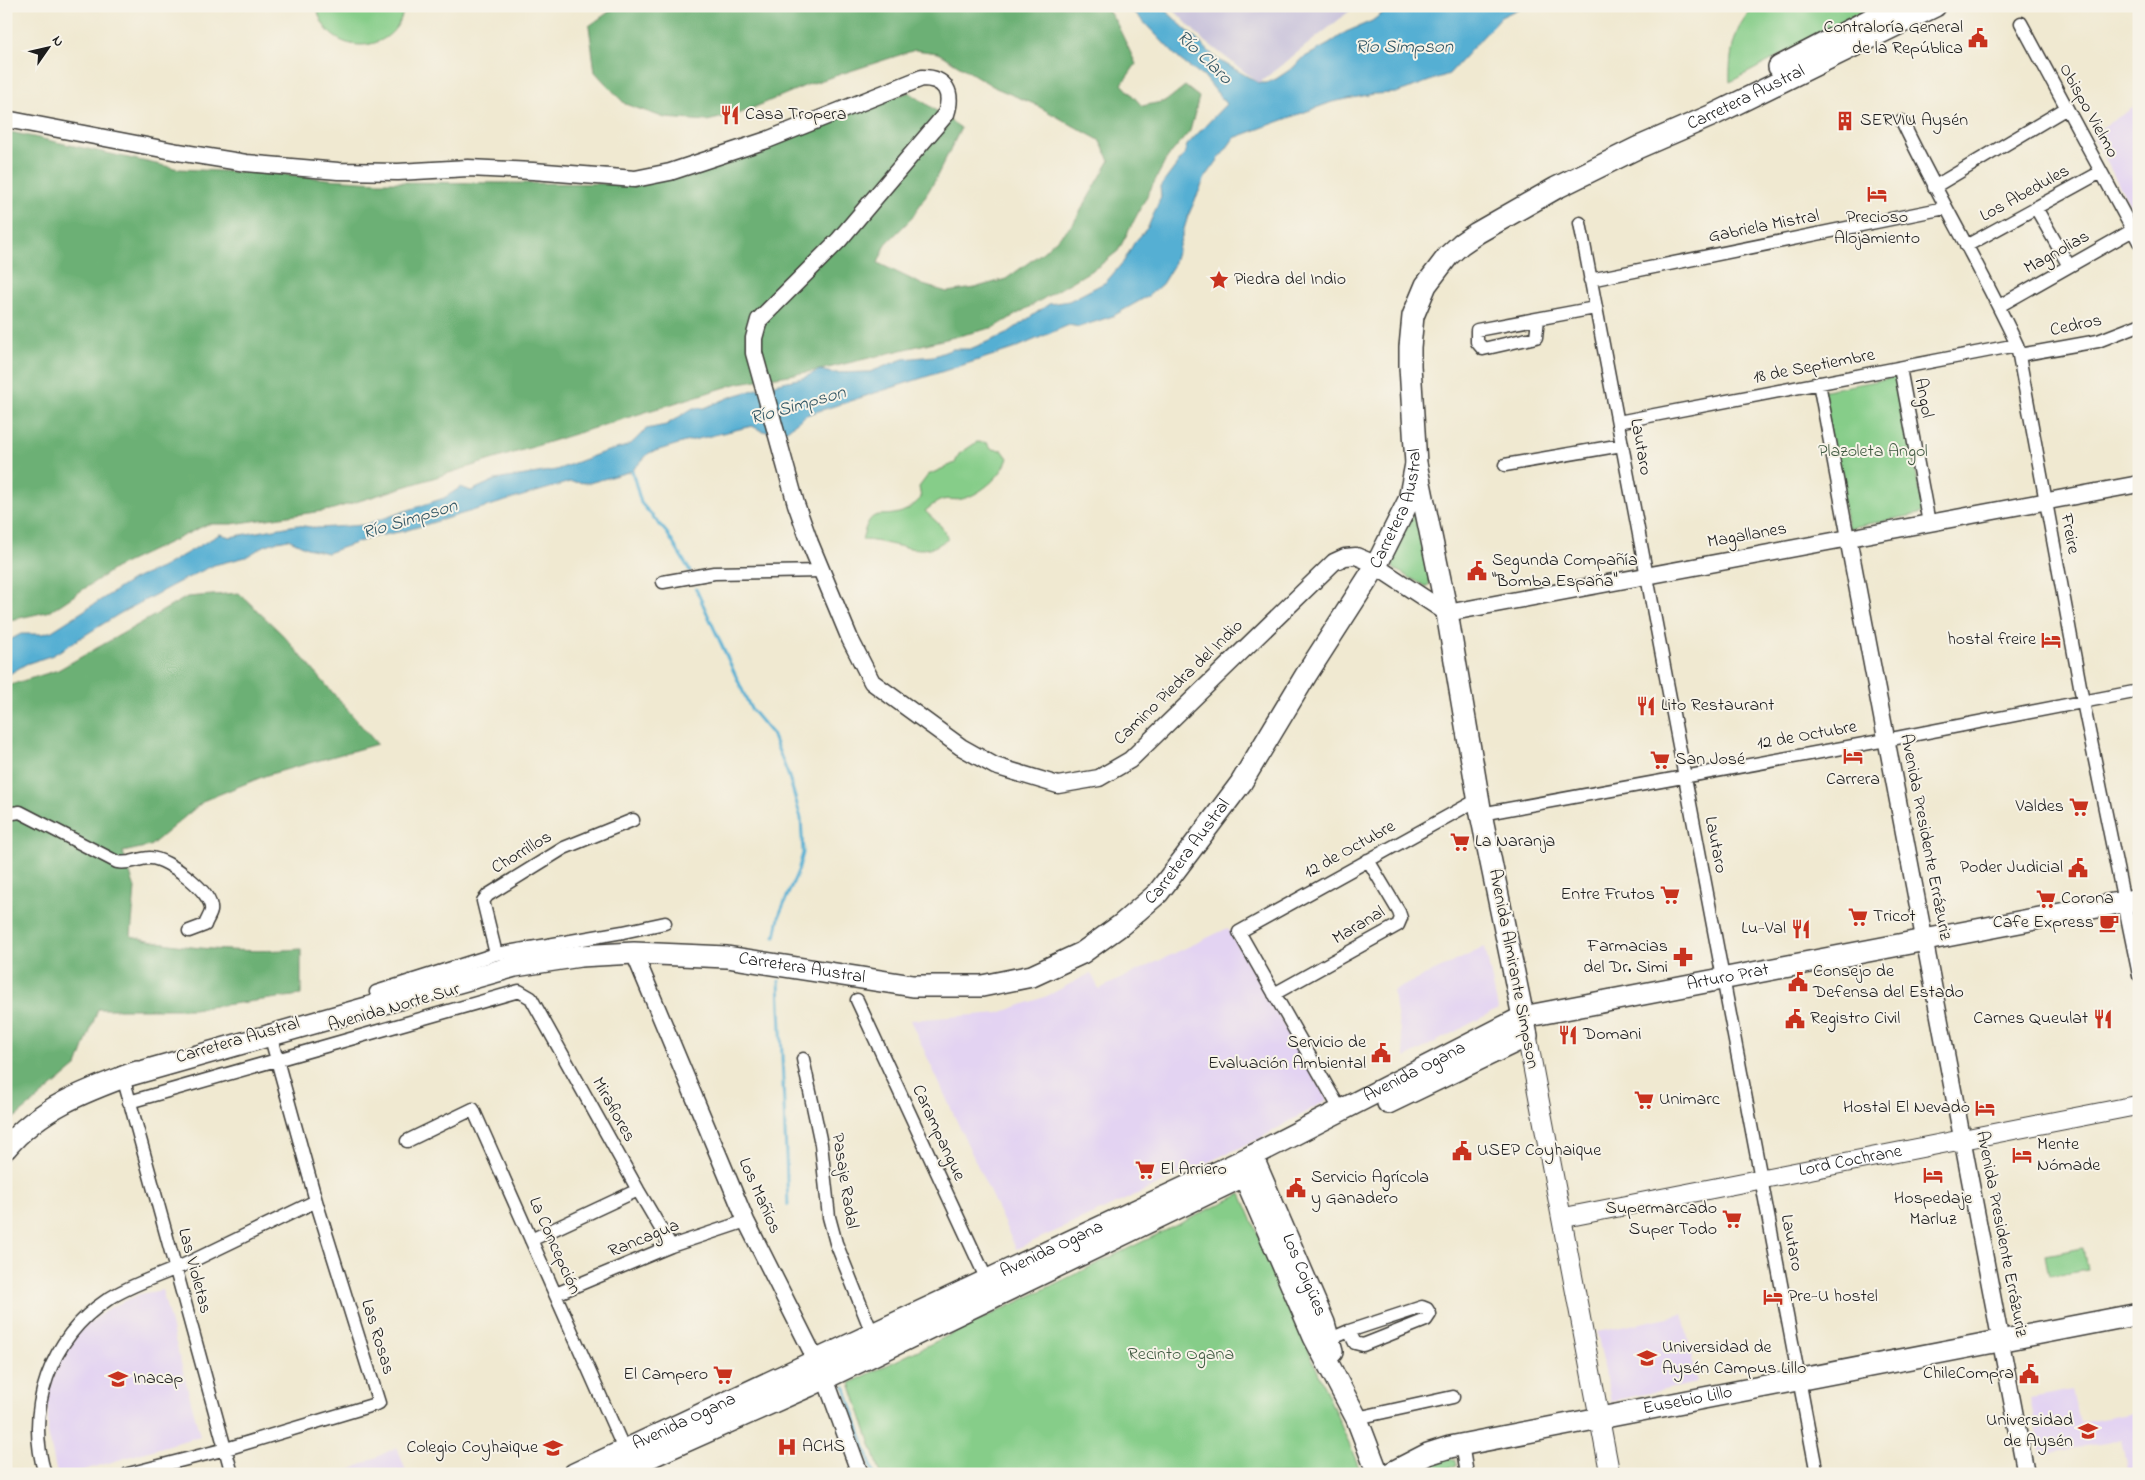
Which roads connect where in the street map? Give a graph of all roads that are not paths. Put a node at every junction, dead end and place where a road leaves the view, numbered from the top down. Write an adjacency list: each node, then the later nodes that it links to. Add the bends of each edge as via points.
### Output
1 (1896, 6): 7 (main road, Carretera Austral, via 1698,110)
2 (1935, 6): 7 (main road, Carretera Austral, via 1713,115)
3 (2021, 23): 4 (street, Obispo Vielmo)
4 (2066, 109): 8 (street, Obispo Vielmo); 9 (street)
5 (6, 118): 34 (street, Camino Piedra del Indio, via 246,163 398,172 468,168 636,179 670,172 767,140 922,78 939,81 948,93 946,114 839,240 759,320 754,338 754,353 796,504)
6 (1902, 122): 9 (street, Freire)
7 (1638, 148): 27 (main road, Carretera Austral, via 1556,188 1477,233 1461,244 1437,269 1420,298 1411,330)
8 (2101, 172): 11 (street, Los Abedules); 13 (street, Obispo Vielmo)
9 (1934, 187): 10 (street, Freire)
10 (1945, 208): 15 (street, Freire); 17 (street, Gabriela Mistral)
11 (2036, 208): 15 (street, Los Abedules); 16 (street)
12 (1580, 223): 17 (street, Lautaro)
13 (2133, 230): 14 (street, Obispo Vielmo); 16 (street, Magnolias)
14 (2139, 242)
15 (1966, 246): 18 (street, Freire)
16 (2069, 266): 18 (street, Magnolias)
17 (1590, 280): 19 (street, Lautaro)
18 (1999, 306): 22 (street, Freire)
19 (1595, 308): 20 (street); 25 (street, Lautaro)
20 (1538, 319)
21 (2139, 325): 22 (street, Cedros, via 2098,341)
22 (2018, 350): 23 (street, 18 de Septiembre); 30 (street, Freire)
23 (1900, 368): 24 (street, 18 de Septiembre); 31 (street, Angol)
24 (1819, 384): 25 (street, 18 de Septiembre); 32 (street, Avenida Presidente Errázuriz)
25 (1618, 422): 26 (street, Lautaro)
26 (1622, 445): 28 (street); 35 (street, Lautaro)
27 (1416, 464): 33 (main road, Carretera Austral, via 1409,500); 37 (main road, Avenida Almirante Simpson)
28 (1505, 466)
29 (2137, 489): 30 (street, Magallanes)
30 (2046, 501): 31 (street, Magallanes); 39 (street, Freire)
31 (1929, 523): 32 (street, Magallanes)
32 (1848, 538): 35 (street, Magallanes); 40 (street, Avenida Presidente Errázuriz)
33 (1376, 566): 34 (street, Camino Piedra del Indio, via 1356,556 1334,562 1130,760 1099,778 1058,785 995,766 961,747 872,682); 37 (street); 51 (main road, Carretera Austral, via 1242,783 1158,893 1082,953 1032,976 982,986 913,986 728,957)
34 (822, 571): 36 (street, via 714,573)
35 (1646, 575): 37 (street, Magallanes); 41 (street, Lautaro)
36 (664, 582)
37 (1447, 613): 42 (main road, Avenida Almirante Simpson)
38 (2139, 691): 39 (street, 12 de Octubre)
39 (2083, 702): 40 (street, 12 de Octubre); 46 (street, Freire)
40 (1886, 740): 41 (street, 12 de Octubre); 50 (street, Avenida Presidente Errázuriz)
41 (1684, 777): 42 (street, 12 de Octubre); 54 (street, Lautaro)
42 (1480, 806): 45 (street, 12 de Octubre); 59 (main road, Avenida Almirante Simpson)
43 (6, 814): 48 (street, via 20,812 117,862 126,864 150,858 180,871 210,901 211,911 205,925)
44 (634, 820): 52 (street, Chorrillos, via 564,848 488,895 483,900)
45 (1368, 860): 57 (street, Maranal, via 1399,912 1398,925); 57 (street, 12 de Octubre, via 1239,932)
46 (2131, 900): 50 (main road, Arturo Prat); 53 (street, Freire)
47 (665, 923): 49 (street)
48 (189, 931)
49 (623, 932): 51 (street, Los Mañíos); 52 (street)
50 (1924, 940): 54 (main road, Arturo Prat); 67 (street, Avenida Presidente Errázuriz)
51 (634, 953): 60 (main road, Carretera Austral, via 580,956 515,966); 75 (street, Los Mañíos)
52 (496, 954): 55 (street)
53 (2139, 975)
54 (1723, 978): 59 (main road, Arturo Prat); 71 (street, Lautaro)
55 (376, 992)
56 (524, 992): 62 (street, Avenida Norte Sur, via 514,991); 72 (street, Miraflores, via 531,998)
57 (1274, 994): 66 (street)
58 (857, 1000): 79 (street, Carampangue)
59 (1525, 1027): 66 (main road, Avenida Ogana); 70 (main road, Avenida Ogana); 74 (main road, Avenida Almirante Simpson)
60 (270, 1034): 62 (street, Las Rosas); 63 (main road, Carretera Austral)
61 (803, 1058): 83 (street, Pasaje Radal, via 821,1144 829,1217)
62 (277, 1061): 64 (street, Avenida Norte Sur); 73 (street, Las Rosas)
63 (123, 1077): 64 (street, Las Violetas); 69 (main road, Carretera Austral, via 78,1094 48,1111 20,1131)
64 (130, 1102): 78 (street, Las Violetas)
65 (2139, 1106): 67 (main road, Lord Cochrane)
66 (1341, 1111): 70 (main road, Avenida Ogana)
67 (1963, 1140): 71 (main road, Lord Cochrane); 85 (street, Avenida Presidente Errázuriz)
68 (407, 1141): 76 (street, La Concepción, via 472,1109)
69 (6, 1148)
70 (1252, 1167): 79 (main road, Avenida Ogana); 84 (main road, Los Coigües, via 1324,1323); 86 (main road, Avenida Ogana); 88 (main road, Los Coigües, via 1314,1337)
71 (1762, 1180): 74 (main road, Lord Cochrane); 87 (street, Lautaro)
72 (638, 1190): 76 (street); 77 (street, Miraflores)
73 (316, 1201): 78 (street); 93 (street, Las Rosas, via 379,1403)
74 (1562, 1218): 91 (main road, Avenida Almirante Simpson)
75 (746, 1221): 77 (street, Rancagua); 86 (street, Los Mañíos)
76 (531, 1240): 80 (street, La Concepción)
77 (671, 1246): 80 (street, Rancagua)
78 (174, 1269): 93 (street, Las Violetas); 95 (street, via 107,1300 88,1315 64,1343 46,1378 40,1406 38,1434)
79 (987, 1280): 83 (main road, Avenida Ogana)
80 (556, 1294): 94 (street, La Concepción)
81 (2139, 1314): 85 (main road, Eusebio Lillo)
82 (1349, 1331): 82 (street, via 1422,1307 1429,1311 1426,1320 1363,1345 1355,1343); 84 (street)
83 (872, 1333): 86 (main road, Avenida Ogana)
84 (1328, 1340): 88 (main road, Los Coigües)
85 (2001, 1340): 87 (main road, Eusebio Lillo); 105 (street, Avenida Presidente Errázuriz)
86 (821, 1369): 94 (main road, Avenida Ogana); 99 (street, Los Mañíos)
87 (1799, 1380): 91 (main road, Eusebio Lillo); 104 (street, Lautaro)
88 (1347, 1397): 90 (main road, Los Coigües)
89 (1453, 1397): 90 (street)
90 (1357, 1419): 100 (main road, Los Coigües)
91 (1599, 1419): 92 (main road, Eusebio Lillo); 103 (main road, Avenida Almirante Simpson)
92 (1462, 1444): 101 (main road, Eusebio Lillo, via 1428,1454); 102 (street)
93 (226, 1449): 96 (street, Las Rosas); 97 (street, Las Violetas)
94 (622, 1463): 98 (main road, Avenida Ogana)
95 (45, 1474)
96 (128, 1474)
97 (232, 1474)
98 (574, 1474)
99 (860, 1474)
100 (1378, 1474)
101 (1389, 1474)
102 (1467, 1474)
103 (1610, 1474)
104 (1817, 1474)
105 (2026, 1474)

